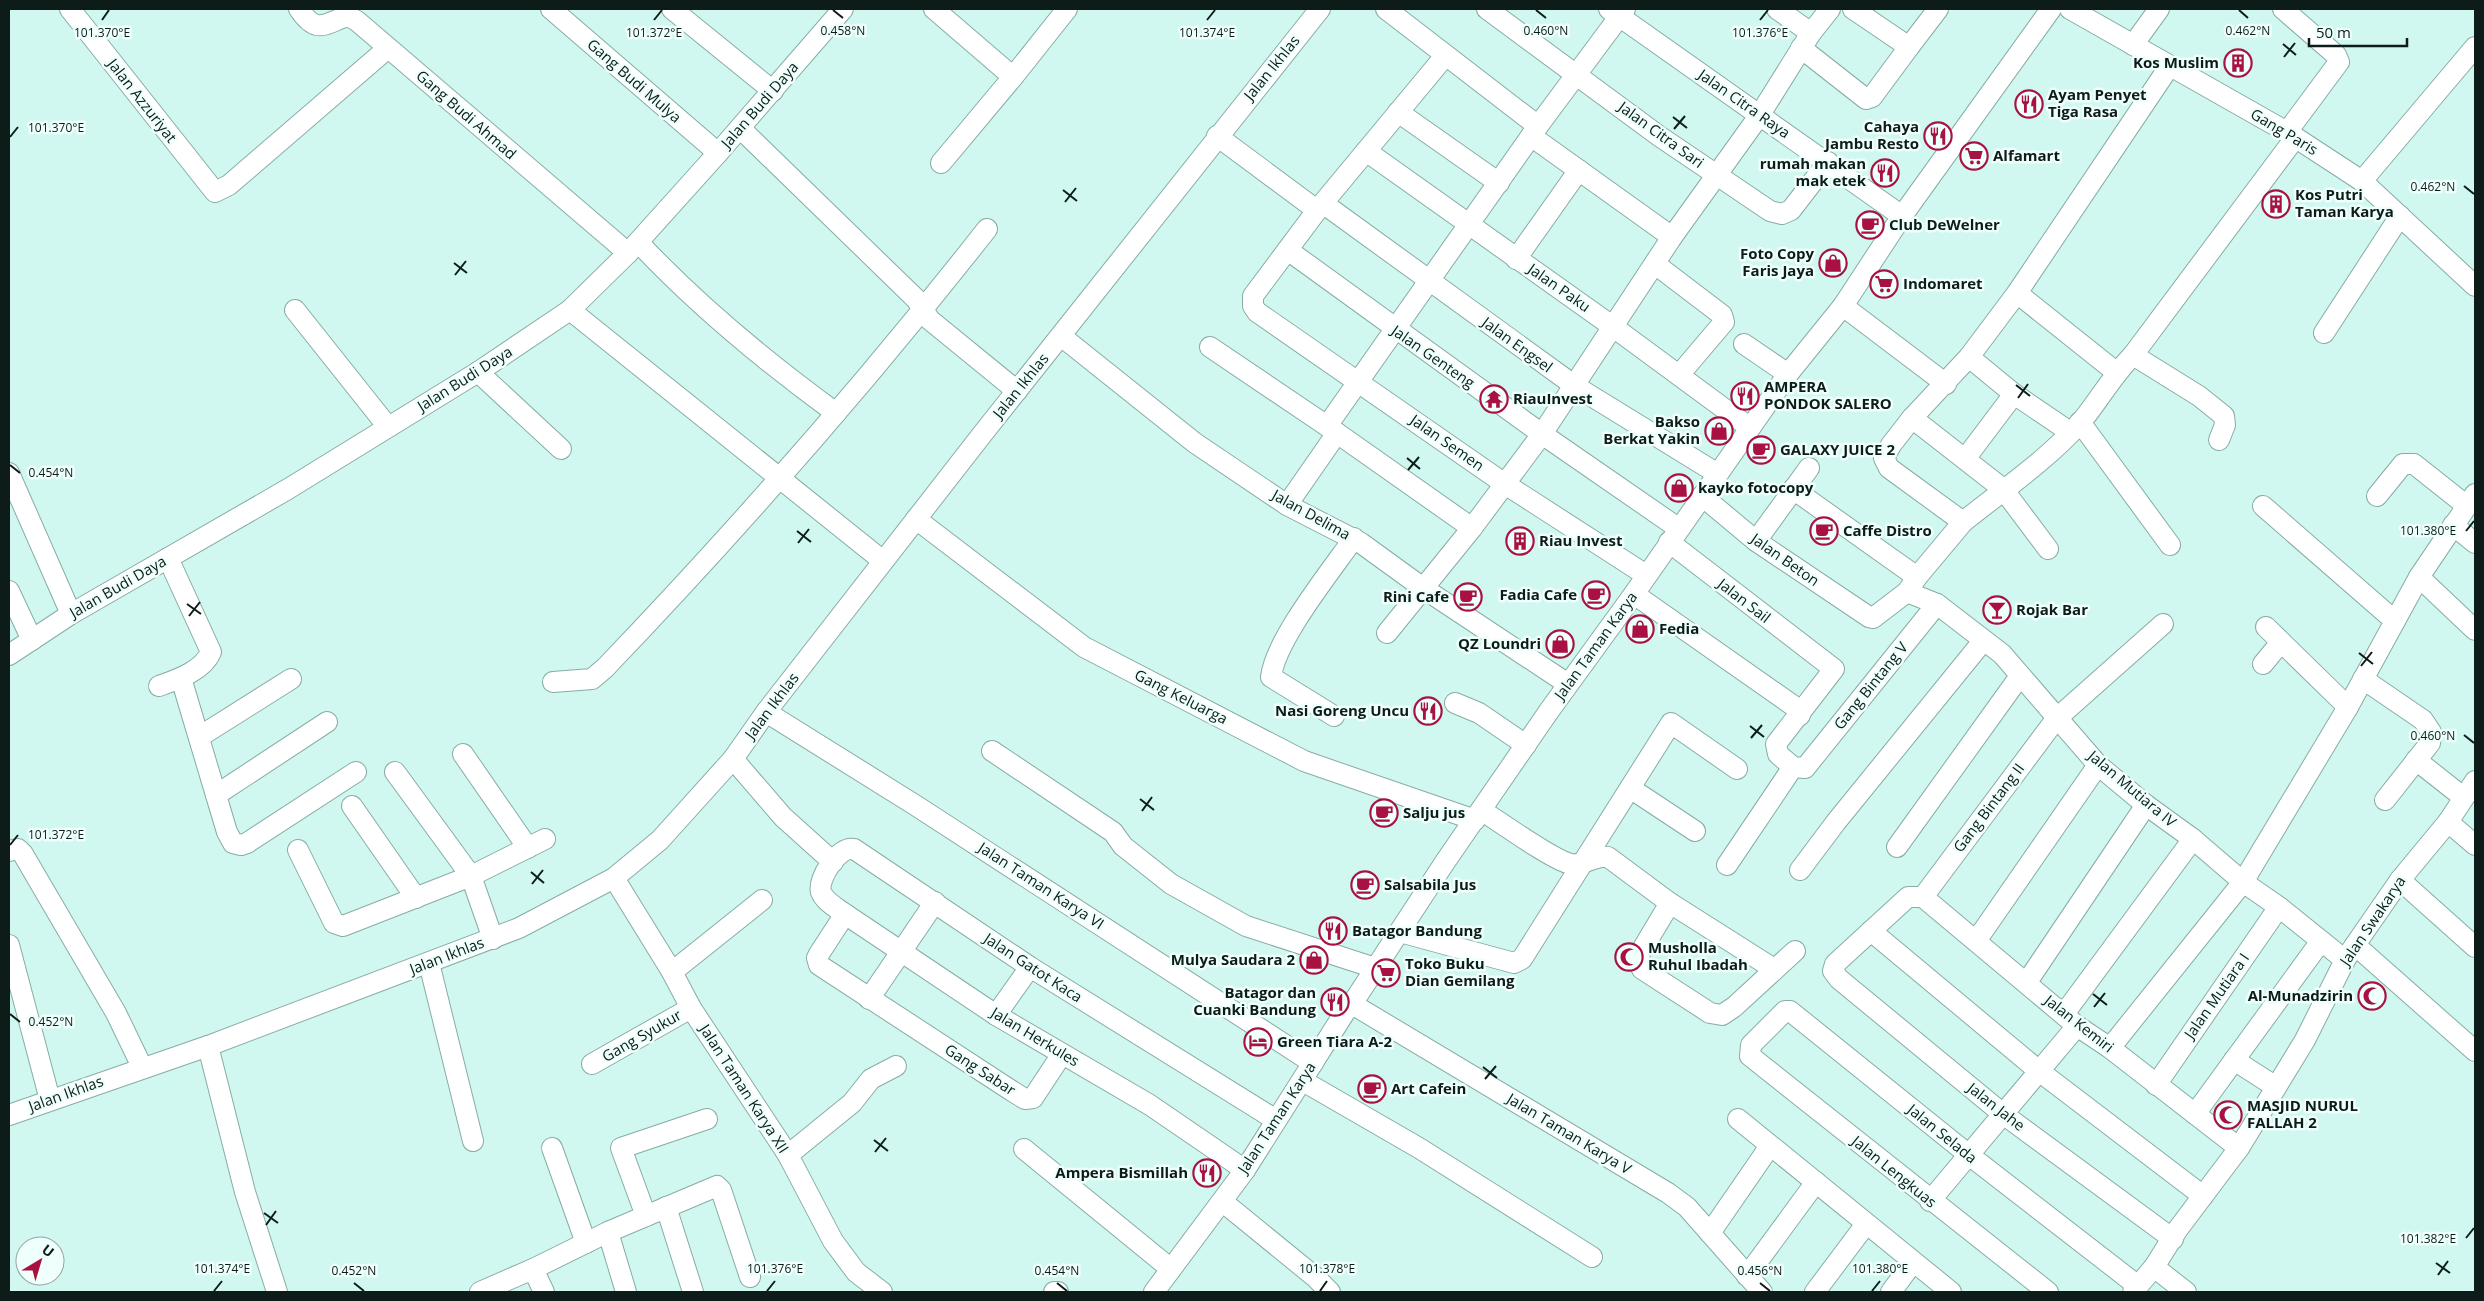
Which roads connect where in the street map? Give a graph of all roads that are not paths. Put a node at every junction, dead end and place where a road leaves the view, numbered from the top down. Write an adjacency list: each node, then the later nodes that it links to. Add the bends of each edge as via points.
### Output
1 (70, 9): 24 (street, Jalan Azzuriyat, via 216,192 236,179)
2 (299, 9): 24 (street, Gang Budi Ahmad, via 317,25 326,26 348,16)
3 (551, 9): 38 (street, Gang Budi Mulya)
4 (672, 9): 30 (street)
5 (843, 9): 30 (street, Jalan Budi Daya)
6 (934, 9): 29 (street)
7 (1067, 9): 29 (street)
8 (1320, 9): 36 (street, Jalan Ikhlas)
9 (1386, 9): 25 (street)
10 (1487, 9): 28 (street, Jalan Citra Sari)
11 (1777, 9): 20 (street)
12 (1830, 9): 20 (street)
13 (1853, 9): 23 (street)
14 (1938, 9): 23 (street)
15 (2051, 9): 46 (street, Jalan Taman Karya)
16 (2070, 9): 21 (street, Gang Paris)
17 (2159, 9): 21 (street)
18 (2283, 9): 35 (street, via 2336,55 2339,62)
19 (1618, 11): 28 (street); 32 (street, Jalan Citra Raya)
20 (1806, 41): 23 (street, via 1866,99 1879,90); 32 (street)
21 (2133, 44): 26 (street, Gang Paris)
22 (2475, 46): 27 (street)
23 (1909, 47)
24 (388, 48): 51 (street, Gang Budi Ahmad)
25 (1445, 56): 31 (street); 34 (street)
26 (2169, 67): 35 (street, Gang Paris); 57 (street)
27 (2469, 68): 43 (street)
28 (1577, 74): 34 (street); 42 (street, Jalan Citra Sari)
29 (1013, 77): 40 (street)
30 (773, 90): 33 (street, Jalan Budi Daya)
31 (1398, 112): 37 (street); 44 (street)
32 (1759, 116): 39 (street, Jalan Citra Raya); 42 (street)
33 (740, 128): 38 (street, Jalan Budi Daya); 61 (street)
34 (1534, 131): 41 (street); 44 (street)
35 (2291, 135): 43 (street, Gang Paris); 68 (street)
36 (1217, 136): 45 (street, Jalan Engsel, via 1314,208); 65 (street, Jalan Ikhlas)
37 (1366, 151): 45 (street); 48 (street, Jalan Paku)
38 (718, 153): 51 (street, Jalan Budi Daya)
39 (1828, 162): 42 (street, Jalan Citra Sari, via 1791,210 1782,214 1770,211); 46 (street, Jalan Citra Raya)
40 (941, 163)
41 (1579, 170): 50 (street); 53 (street)
42 (1717, 175): 50 (street)
43 (2362, 181): 47 (street, Gang Paris)
44 (1499, 183): 48 (street)
45 (1321, 206): 52 (street); 55 (street, Jalan Engsel)
46 (1902, 216): 58 (street, Jalan Taman Karya)
47 (2400, 216): 56 (street, Gang Paris); 64 (street)
48 (1468, 224): 53 (street, Jalan Paku); 55 (street)
49 (987, 229): 61 (street)
50 (1672, 237): 54 (street)
51 (633, 247): 60 (street, Jalan Budi Daya); 79 (street, Gang Budi Ahmad, via 786,376)
52 (1289, 251): 63 (street, Jalan Genteng); 74 (street, Jalan Semen, via 1253,296 1253,306 1257,312)
53 (1516, 258): 62 (street, Jalan Paku)
54 (1655, 264): 62 (street); 73 (street, via 1722,315 1724,322)
55 (1428, 281): 63 (street); 76 (street, Jalan Engsel)
56 (2475, 286)
57 (2017, 293): 69 (street); 71 (street)
58 (1843, 306): 72 (street, Jalan Taman Karya); 75 (street)
59 (295, 310): 81 (street)
60 (570, 310): 70 (street, Jalan Budi Daya); 92 (street)
61 (924, 310): 77 (street, via 930,320); 79 (street)
62 (1612, 326): 73 (street, Jalan Paku); 76 (street)
63 (1395, 329): 74 (street); 85 (street, Jalan Genteng)
64 (2324, 333)
65 (1060, 336): 77 (street, Jalan Ikhlas); 99 (street, Jalan Delima, via 1173,426)
66 (1744, 344): 72 (street)
67 (1210, 348): 84 (street)
68 (2133, 355): 71 (street); 86 (street, via 2199,396 2224,416 2225,425)
69 (1969, 357): 75 (street); 78 (street)
70 (478, 372): 81 (street, Jalan Budi Daya); 87 (street)
71 (2116, 372): 83 (street)
72 (1788, 374): 82 (street, Jalan Taman Karya)
73 (1679, 375): 82 (street, Jalan Paku)
74 (1359, 381): 84 (street); 93 (street, Jalan Semen)
75 (1946, 384): 80 (street)
76 (1575, 386): 85 (street); 91 (street, Jalan Engsel)
77 (1017, 391): 101 (street, Jalan Ikhlas)
78 (2014, 394): 83 (street); 88 (street)
79 (836, 413): 92 (street)
80 (1912, 418): 88 (street); 102 (street, via 1884,458 1889,468)
81 (388, 427): 111 (street, Jalan Budi Daya)
82 (1750, 427): 91 (street, Jalan Taman Karya)
83 (2075, 427): 95 (street, via 2043,459); 109 (street)
84 (1332, 429): 99 (street); 104 (street)
85 (1542, 434): 93 (street); 105 (street, Jalan Genteng)
86 (2219, 440)
87 (561, 449)
88 (1965, 459): 95 (street)
89 (1809, 468): 94 (street)
90 (9, 473): 120 (street)
91 (1718, 474): 96 (street, Jalan Taman Karya)
92 (779, 479): 112 (street); 135 (street, via 684,587 605,668 592,679)
93 (1505, 484): 104 (street); 113 (street, Jalan Semen)
94 (1793, 489): 107 (street); 115 (street, Jalan Mutiara IV)
95 (2003, 489): 102 (street); 110 (street)
96 (1702, 496): 105 (street, Jalan Taman Karya); 107 (street, Jalan Beton)
97 (2377, 496): 98 (street, via 2403,464 2409,462)
98 (2471, 500): 103 (street)
99 (1287, 505): 106 (street, Jalan Delima)
100 (2263, 506): 121 (street)
101 (916, 519): 112 (street, Jalan Ikhlas); 163 (street, Gang Keluarga, via 1084,646 1304,761)
102 (1963, 522): 115 (street)
103 (2453, 525): 108 (street); 114 (street)
104 (1472, 528): 116 (street)
105 (1674, 535): 113 (street, Jalan Taman Karya); 141 (street, Jalan Sail, via 1834,669)
106 (1354, 538): 116 (street, Jalan Delima); 142 (street, via 1285,639 1272,666 1271,677)
107 (1756, 541): 115 (street, Jalan Beton, via 1873,618)
108 (2475, 544)
109 (2170, 545)
110 (2048, 549)
111 (168, 558): 120 (street, Jalan Budi Daya); 132 (street, via 211,652 208,659)
112 (883, 561): 140 (street, Jalan Ikhlas)
113 (1646, 575): 118 (street, Jalan Taman Karya)
114 (2419, 577): 121 (street); 124 (street)
115 (1912, 584): 119 (street, Jalan Mutiara IV)
116 (1423, 588): 125 (street); 136 (street, Jalan Delima)
117 (9, 591): 126 (street)
118 (1634, 594): 136 (street, Jalan Taman Karya); 141 (street, via 1798,709)
119 (1937, 604): 127 (street, Jalan Mutiara IV); 152 (street, Gang Bintang V)
120 (71, 614): 126 (street, Jalan Budi Daya)
121 (2395, 621): 134 (street)
122 (2163, 624): 143 (street, Gang Bintang II)
123 (2266, 627): 128 (street)
124 (2475, 630)
125 (1387, 633)
126 (32, 640): 129 (street, Jalan Budi Daya)
127 (1983, 641): 131 (street, Jalan Mutiara IV, via 2002,654); 174 (street)
128 (2281, 642): 130 (street); 139 (street)
129 (9, 654)
130 (2263, 664)
131 (2020, 676): 143 (street, Jalan Mutiara IV); 168 (street)
132 (181, 678): 137 (street); 145 (street)
133 (291, 679): 145 (street)
134 (2363, 679): 139 (street); 150 (street, via 2424,720 2431,732 2430,743)
135 (553, 682)
136 (1568, 684): 146 (street, Jalan Taman Karya)
137 (159, 686)
138 (1455, 703): 146 (street, via 1479,713)
139 (2348, 707): 178 (street)
140 (766, 712): 149 (street, Jalan Ikhlas); 214 (street, Jalan Taman Karya VI, via 924,810)
141 (1800, 715): 152 (street, via 1776,744 1778,754)
142 (1334, 716)
143 (2056, 719): 151 (street, Jalan Mutiara IV); 179 (street, Gang Bintang II)
144 (327, 722): 158 (street)
145 (199, 737): 158 (street)
146 (1526, 745): 163 (street, Jalan Taman Karya)
147 (992, 751): 199 (street, via 1113,832 1123,846 1171,884 1246,926)
148 (463, 754): 175 (street, via 536,844)
149 (733, 759): 171 (street, via 783,817); 176 (street, Jalan Ikhlas, via 660,840)
150 (2416, 760): 159 (street); 160 (street)
151 (2098, 765): 161 (street, Jalan Mutiara IV); 190 (street)
152 (1799, 768): 173 (street, Gang Bintang V)
153 (1737, 769): 157 (street, via 1671,723)
154 (356, 772): 158 (street, via 241,845 230,840)
155 (395, 772): 175 (street)
156 (2475, 781): 159 (street, Jalan Swakarya)
157 (1630, 788): 165 (street); 172 (street)
158 (216, 795)
159 (2463, 797): 164 (street, Jalan Swakarya)
160 (2386, 800)
161 (2146, 805): 166 (street, Jalan Mutiara IV); 202 (street)
162 (352, 806): 180 (street)
163 (1478, 815): 172 (street, Gang Keluarga, via 1564,862); 188 (street, Jalan Taman Karya)
164 (2448, 822): 167 (street); 177 (street, Jalan Swakarya)
165 (1695, 831)
166 (2193, 839): 178 (street, Jalan Mutiara IV); 207 (street)
167 (2475, 845)
168 (1897, 846)
169 (298, 850): 180 (street, via 334,923 340,926)
170 (9, 851): 217 (street, via 18,849 23,854 116,1013)
171 (833, 862): 182 (street, Jalan Gatot Kaca, via 821,886 821,893); 183 (street, Jalan Gatot Kaca, via 843,850 854,849)
172 (1581, 863): 184 (street, via 1598,856 1608,857); 188 (street, via 1522,960 1514,963)
173 (1728, 865)
174 (1800, 870)
175 (471, 876): 180 (street); 189 (street)
176 (614, 878): 189 (street, Jalan Ikhlas); 201 (street, Jalan Taman Karya XII)
177 (2400, 880): 193 (street); 196 (street, Jalan Swakarya)
178 (2243, 882): 185 (street, Jalan Mutiara IV); 210 (street)
179 (1923, 897): 187 (street, via 1908,897); 190 (street, Jalan Kemiri)
180 (416, 898)
181 (762, 900): 201 (street)
182 (827, 901): 186 (street, Jalan Herkules)
183 (935, 902): 194 (street); 198 (street, Jalan Gatot Kaca)
184 (1670, 903): 200 (street); 200 (street, via 1638,961 1642,969 1710,1013 1722,1014 1734,1007)
185 (2279, 907): 191 (street, Jalan Mutiara IV); 220 (street, Jalan Mutiara I)
186 (845, 914): 194 (street, Jalan Herkules); 203 (street, via 817,962)
187 (1871, 931): 218 (street); 223 (street, Jalan Jahe, via 1835,964 1833,971)
188 (1400, 932): 199 (street, Jalan Taman Karya)
189 (493, 939): 197 (street, Jalan Ikhlas)
190 (1976, 941): 202 (street, Jalan Kemiri)
191 (2321, 941): 196 (street, Jalan Mutiara IV); 213 (street)
192 (9, 945): 222 (street)
193 (2475, 947)
194 (901, 950): 203 (street); 206 (street, Jalan Herkules)
195 (1795, 951): 200 (street)
196 (2350, 952): 211 (street, Jalan Mutiara IV); 221 (street, Jalan Swakarya, via 2305,1040)
197 (429, 963): 209 (street, Jalan Ikhlas); 229 (street)
198 (1030, 967): 206 (street); 228 (street, Jalan Gatot Kaca)
199 (1375, 968): 204 (street, Jalan Taman Karya)
200 (1774, 969)
201 (672, 972): 205 (street, Jalan Taman Karya XII)
202 (2027, 982): 207 (street, Jalan Kemiri)
203 (869, 999): 212 (street, Gang Sabar, via 1029,1100)
204 (1352, 1004): 214 (street, Jalan Taman Karya); 245 (street, Jalan Taman Karya V, via 1668,1193 1687,1207)
205 (691, 1008): 215 (street, Gang Syukur); 234 (street, Jalan Taman Karya XII)
206 (996, 1015): 212 (street, Jalan Herkules)
207 (2070, 1020): 210 (street, Jalan Kemiri); 218 (street)
208 (1751, 1045): 235 (street, Jalan Selada, via 1784,1012 1790,1011); 239 (street, Jalan Lengkuas, via 1750,1056)
209 (208, 1046): 217 (street, Jalan Ikhlas); 256 (street, via 244,1192)
210 (2110, 1048): 220 (street, Jalan Kemiri)
211 (2475, 1051)
212 (1062, 1054): 236 (street, Jalan Herkules, via 1150,1105)
213 (2234, 1060): 221 (street); 224 (street)
214 (1313, 1063): 219 (street, Jalan Taman Karya)
215 (592, 1064)
216 (896, 1066): 234 (street, via 871,1079 852,1103)
217 (142, 1067): 222 (street, Jalan Ikhlas)
218 (2039, 1071): 223 (street); 238 (street)
219 (1303, 1081): 228 (street, Jalan Taman Karya); 248 (street, via 1419,1148)
220 (2156, 1085): 224 (street, Jalan Kemiri)
221 (2276, 1087): 232 (street, Jalan Swakarya)
222 (50, 1100): 225 (street, Jalan Ikhlas)
223 (2003, 1114): 235 (street); 246 (street, Jalan Jahe)
224 (2195, 1114): 232 (street, Jalan Kemiri)
225 (9, 1115)
226 (707, 1119): 242 (street, via 621,1148)
227 (1738, 1119): 230 (street)
228 (1276, 1120): 236 (street, Jalan Taman Karya)
229 (473, 1140)
230 (1770, 1146): 237 (street); 245 (street)
231 (552, 1148): 247 (street)
232 (2239, 1148): 238 (street, Jalan Swakarya)
233 (1024, 1149): 251 (street)
234 (788, 1155): 261 (street, Jalan Taman Karya XII, via 843,1257)
235 (1969, 1156): 239 (street); 255 (street, Jalan Selada)
236 (1245, 1170): 240 (street, Jalan Taman Karya)
237 (1816, 1182): 243 (street); 253 (street)
238 (2203, 1196): 246 (street, Jalan Swakarya)
239 (1930, 1201): 268 (street, Jalan Lengkuas)
240 (1223, 1202): 251 (street, Jalan Taman Karya); 263 (street)
241 (666, 1207): 242 (street); 254 (street, via 711,1187 719,1187); 260 (street)
242 (646, 1216): 244 (street)
243 (1866, 1224): 249 (street); 265 (street)
244 (608, 1232): 247 (street); 259 (street)
245 (1710, 1233): 253 (street, Jalan Taman Karya V)
246 (2173, 1239): 250 (street, Jalan Swakarya)
247 (586, 1243): 252 (street)
248 (1592, 1258)
249 (1914, 1262): 266 (street); 267 (street)
250 (2154, 1267): 255 (street, Jalan Swakarya); 269 (street)
251 (1171, 1269): 262 (street, Jalan Taman Karya)
252 (533, 1270): 257 (street); 258 (street)
253 (1747, 1276): 264 (street, Jalan Taman Karya V)
254 (750, 1277)
255 (2135, 1289)
256 (277, 1292)
257 (480, 1292)
258 (544, 1292)
259 (626, 1292)
260 (693, 1292)
261 (882, 1292)
262 (1154, 1292)
263 (1330, 1292)
264 (1762, 1292)
265 (1815, 1292)
266 (1891, 1292)
267 (1950, 1292)
268 (2048, 1292)
269 (2186, 1292)

